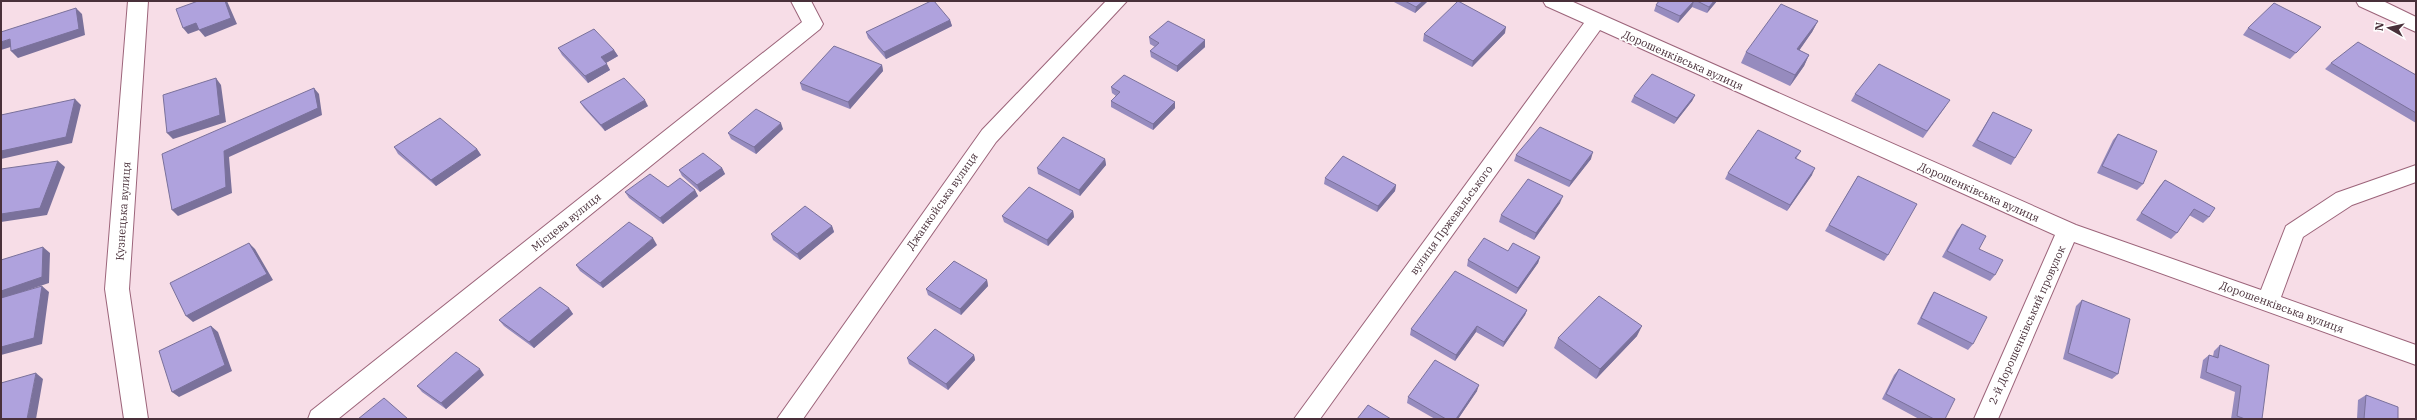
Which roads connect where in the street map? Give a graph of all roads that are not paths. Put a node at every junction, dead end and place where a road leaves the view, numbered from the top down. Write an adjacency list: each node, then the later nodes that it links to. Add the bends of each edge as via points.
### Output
1 (138, 1): 12 (street, Кузнецька вулиця, via 117,289)
2 (801, 1): 13 (street, Місцева вулиця, via 813,24)
3 (1117, 1): 14 (street, Джанкойська вулиця, via 989,136)
4 (1553, 1): 6 (street, Дорошенківська вулиця)
5 (2366, 1): 7 (street)
6 (1596, 21): 9 (street, Дорошенківська вулиця); 15 (street, вулиця Пржевальського)
7 (2416, 25)
8 (2416, 173): 10 (street, via 2344,199 2294,232)
9 (2068, 231): 10 (street, Дорошенківська вулиця); 16 (street, 2-й Дорошенківський провулок)
10 (2268, 302): 11 (street, Дорошенківська вулиця)
11 (2416, 356)
12 (136, 419)
13 (320, 419)
14 (789, 419)
15 (1306, 419)
16 (1986, 419)

